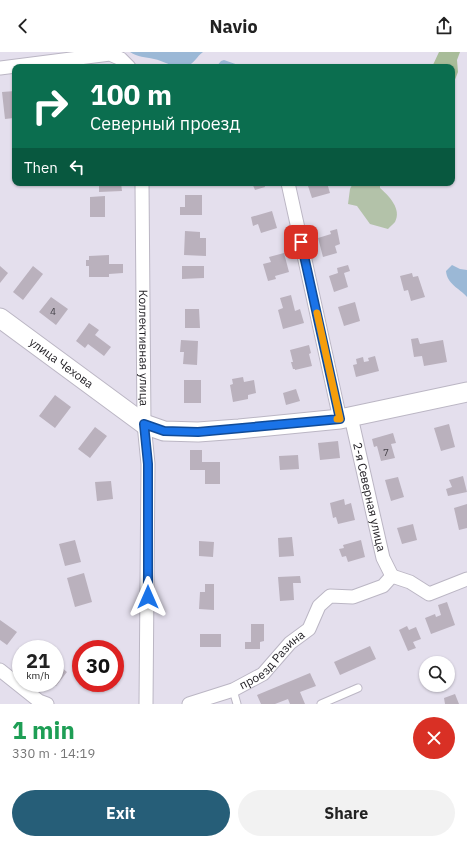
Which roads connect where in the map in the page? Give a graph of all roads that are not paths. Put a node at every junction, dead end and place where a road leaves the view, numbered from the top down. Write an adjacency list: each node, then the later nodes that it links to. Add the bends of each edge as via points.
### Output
1 (115, 58): 2 (street)
2 (23, 64)
3 (12, 66): 4 (street)
4 (0, 68)
5 (142, 186): 10 (street, Коллективная улица)
6 (289, 186): 9 (street, 2-я Северная улица)
7 (0, 318): 10 (street, улица Чехова)
8 (467, 392): 9 (street, улица Чехова)
9 (345, 418): 10 (street, улица Чехова, via 198,432 164,431); 11 (street, 2-я Северная улица, via 383,558)
10 (144, 424): 17 (street, Коллективная улица, via 148,464)
11 (392, 576): 12 (street, via 410,582 429,594); 15 (street, проезд Разина, via 383,586 353,596 330,596 319,606 309,628 290,643 262,674)
12 (467, 579)
13 (0, 670): 16 (street)
14 (358, 688): 20 (lane)
15 (233, 690): 18 (street, проезд Разина); 19 (lane)
16 (41, 703)
17 (146, 704)
18 (189, 704)
19 (237, 704)
20 (321, 704)

